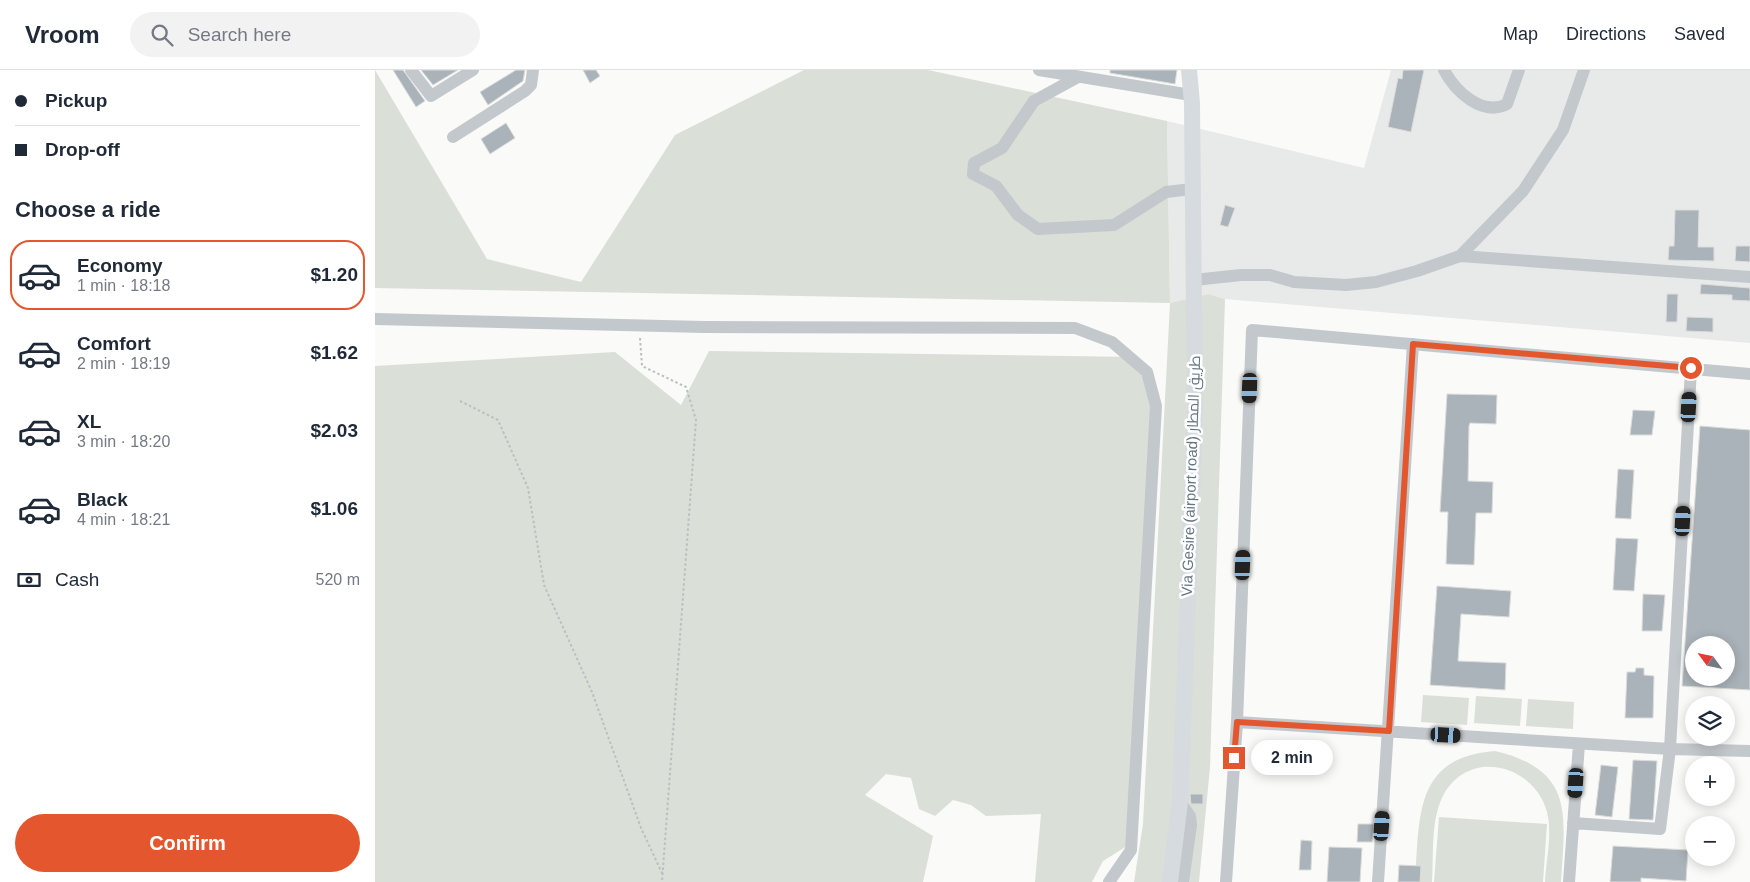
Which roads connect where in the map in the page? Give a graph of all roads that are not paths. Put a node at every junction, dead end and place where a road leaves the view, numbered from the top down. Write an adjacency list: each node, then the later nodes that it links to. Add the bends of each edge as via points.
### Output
1 (411, 70): 2 (street, via 431,96)
2 (473, 70)
3 (533, 70): 11 (street, via 531,85 525,91)
4 (1039, 70): 9 (street)
5 (1189, 70): 10 (main road, Via Gesire (airport road) طريق المطار)
6 (1443, 70): 7 (street, via 1454,87 1468,99 1484,107 1498,108 1507,104)
7 (1519, 70)
8 (1584, 70): 13 (street, via 1563,130 1523,191)
9 (1078, 77): 10 (street); 12 (street, via 1034,101 1002,148 973,163 973,174 996,186 1017,215 1038,229 1114,225 1166,192)
10 (1191, 95): 12 (main road, Via Gesire (airport road) طريق المطار)
11 (453, 137)
12 (1192, 189): 15 (main road, Via Gesire (airport road) طريق المطار)
13 (1460, 256): 14 (street); 15 (street, via 1376,282 1346,285 1294,282 1270,275)
14 (1750, 276)
15 (1194, 280): 25 (main road, Via Gesire (airport road) طريق المطار, via 1194,425)
16 (375, 319): 27 (street, via 640,325 1075,328 1112,342 1147,372 1156,406 1131,850)
17 (1413, 344): 18 (street); 20 (street, via 1252,330); 21 (street)
18 (1691, 368): 19 (street); 23 (street)
19 (1750, 374)
20 (1237, 722): 21 (street); 30 (street)
21 (1389, 731): 22 (street); 31 (street)
22 (1579, 744): 23 (street); 26 (street)
23 (1670, 749): 24 (street); 26 (street, via 1661,829)
24 (1750, 751)
25 (1180, 802): 28 (main road, Via Gesire (airport road) طريق المطار); 29 (street, via 1190,816 1191,824)
26 (1573, 823): 32 (street)
27 (1109, 882)
28 (1170, 882)
29 (1183, 882)
30 (1226, 882)
31 (1378, 882)
32 (1569, 882)

